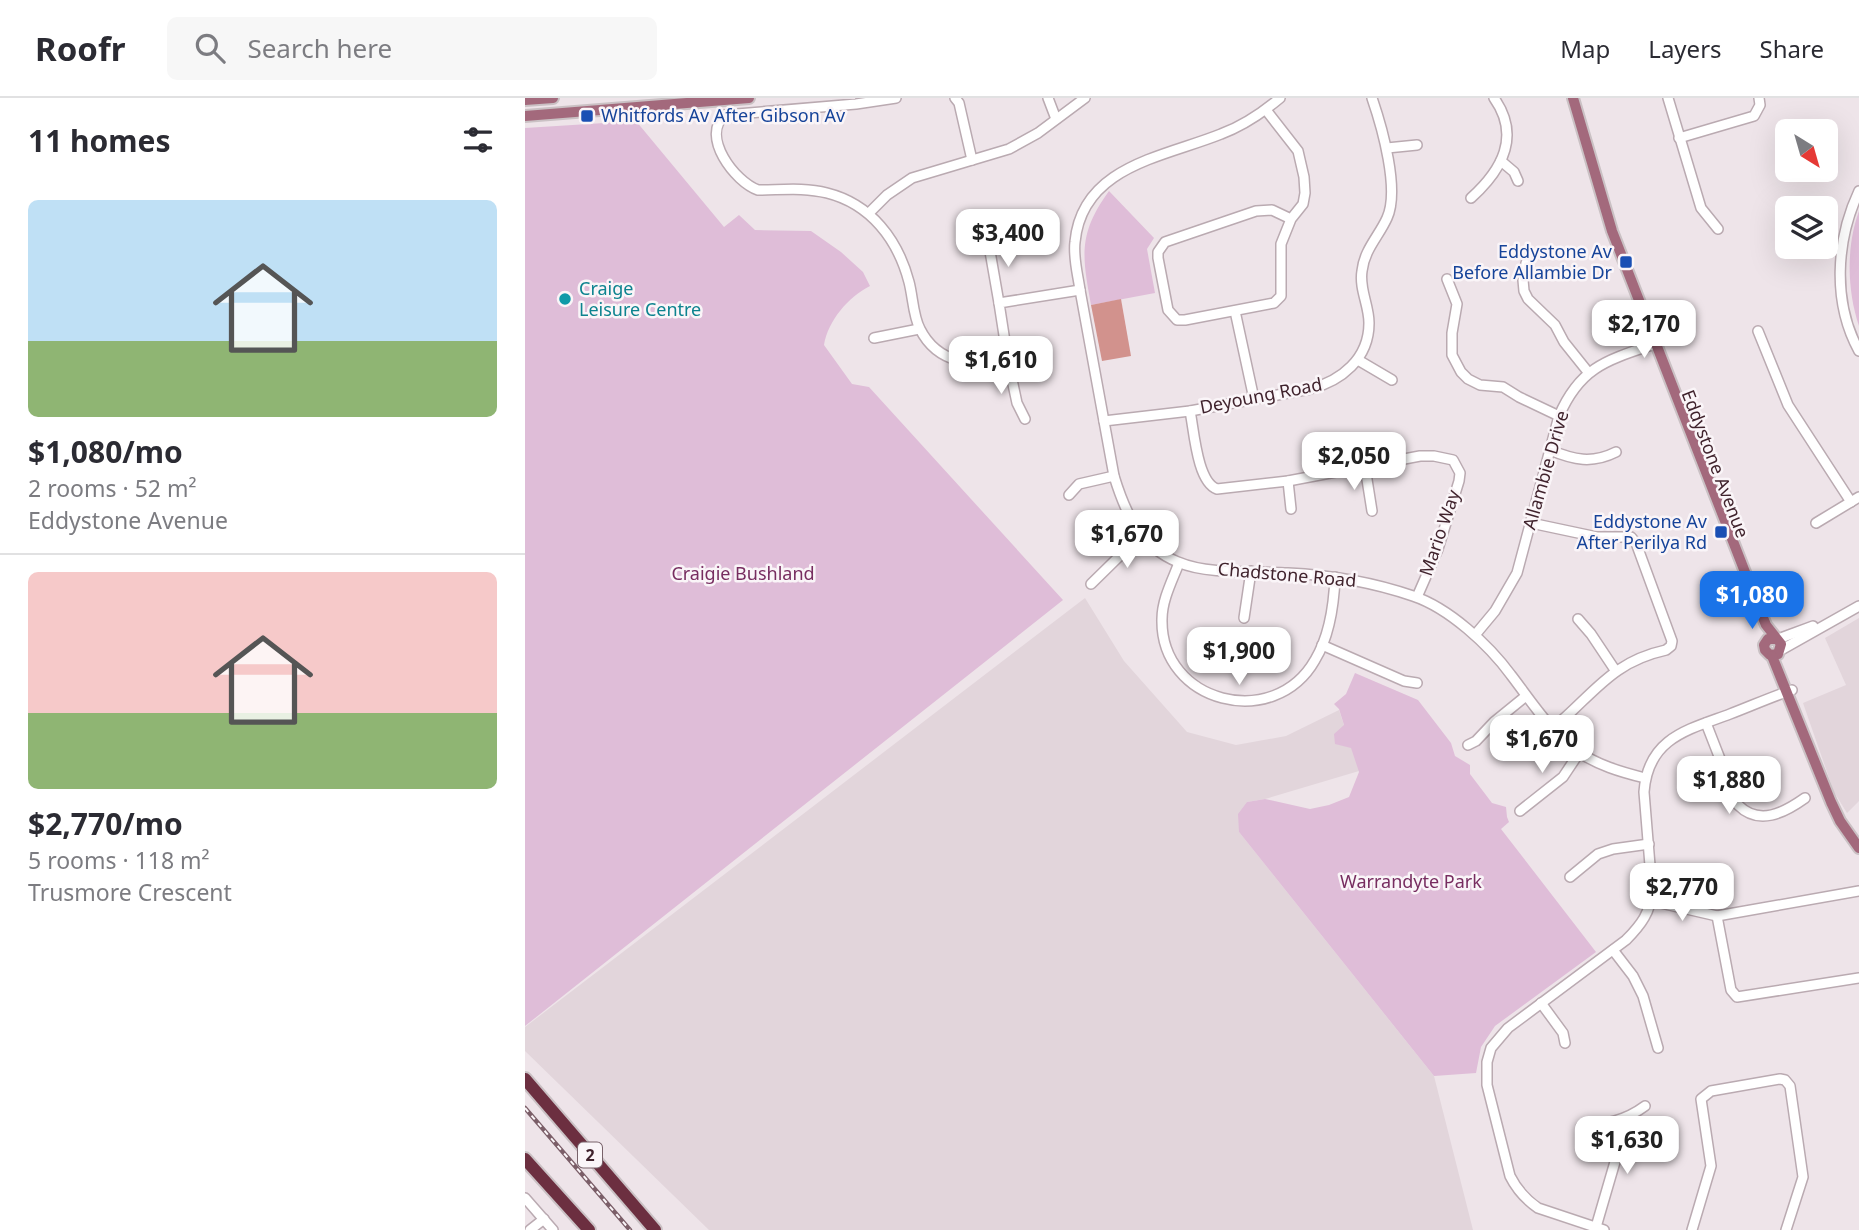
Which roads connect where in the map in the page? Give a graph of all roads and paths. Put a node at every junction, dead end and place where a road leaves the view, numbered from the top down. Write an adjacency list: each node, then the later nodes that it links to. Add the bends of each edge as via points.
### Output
1 (553, 98): 14 (main road)
2 (749, 98): 16 (main road)
3 (896, 98): 27 (street, via 725,115 717,124 718,145 746,184 758,190 828,193)
4 (955, 98): 21 (street)
5 (1048, 98): 17 (street)
6 (1085, 98): 17 (street)
7 (1280, 98): 15 (street, Chadstone Road)
8 (1372, 98): 20 (street)
9 (1494, 98): 22 (street, via 1507,129)
10 (1568, 98): 40 (main road, Eddystone Avenue, via 1594,197)
11 (1573, 98): 40 (main road, Eddystone Avenue, via 1612,231)
12 (1668, 98): 18 (street)
13 (1759, 98): 18 (street, via 1761,105 1754,116)
14 (525, 100)
15 (1266, 110): 28 (street, via 1302,160 1303,204); 33 (street, Chadstone Road, via 1221,134 1126,168 1105,183 1078,226 1075,260)
16 (525, 116)
17 (1056, 120): 21 (street, via 1017,145)
18 (1679, 138): 29 (street, via 1701,208)
19 (1417, 145): 20 (street)
20 (1387, 148): 42 (street, via 1391,201 1361,271 1369,323)
21 (972, 160): 27 (street, via 912,178)
22 (1501, 162): 23 (street); 25 (street)
23 (1518, 181)
24 (1859, 191): 41 (street, via 1844,233 1840,263 1846,318)
25 (1471, 198)
26 (1859, 205): 39 (street, via 1845,268 1849,307)
27 (869, 213): 36 (street, via 902,260)
28 (1291, 219): 35 (street, via 1281,244 1281,296 1274,303); 35 (street, via 1272,210 1256,211 1161,247 1158,258 1173,317 1185,320)
29 (1718, 229)
30 (988, 240): 34 (street)
31 (1526, 263): 44 (street, via 1523,280 1528,299 1555,325)
32 (1447, 279): 48 (street, via 1457,304 1452,355 1461,372 1480,384 1503,387)
33 (1080, 290): 34 (street); 50 (street, Chadstone Road)
34 (999, 303): 43 (street)
35 (1235, 311): 46 (street)
36 (919, 328): 38 (street); 43 (street, via 940,352 954,359 982,365)
37 (1758, 331): 57 (street, via 1788,405)
38 (874, 338)
39 (1859, 338)
40 (1653, 345): 44 (street, Allambie Drive); 73 (main road, Eddystone Avenue)
41 (1859, 351)
42 (1358, 360): 45 (street); 46 (street, Deyoung Road, via 1328,384)
43 (1008, 361): 49 (street)
44 (1588, 372): 48 (street, Allambie Drive)
45 (1392, 380)
46 (1254, 398): 47 (street, Deyoung Road)
47 (1190, 411): 50 (street, Deyoung Road); 55 (street, Mario Way, via 1203,477 1211,487)
48 (1559, 416): 51 (street, Allambie Drive)
49 (1025, 419)
50 (1104, 421): 54 (street, Chadstone Road)
51 (1550, 450): 52 (street, via 1578,460); 60 (street, Allambie Drive)
52 (1615, 452)
53 (1365, 467): 55 (street, Mario Way); 59 (street); 67 (street, Mario Way, via 1434,456 1457,465 1460,473 1450,513)
54 (1114, 476): 56 (street, via 1079,484); 62 (street, Chadstone Road, via 1123,506)
55 (1288, 481): 58 (street)
56 (1069, 495)
57 (1855, 500): 61 (street)
58 (1291, 509)
59 (1372, 511)
60 (1531, 523): 71 (street, Allambie Drive, via 1511,585); 74 (street, via 1597,537 1631,537 1636,543 1672,641 1671,646)
61 (1816, 523)
62 (1140, 535): 63 (street, Chadstone Road); 66 (street)
63 (1179, 563): 64 (street, Chadstone Road); 72 (street, via 1165,598 1164,637 1180,671 1197,687 1235,702 1275,696 1305,673)
64 (1251, 572): 65 (street, Chadstone Road); 69 (street)
65 (1335, 577): 67 (street, Chadstone Road, via 1375,583); 72 (street)
66 (1091, 584)
67 (1417, 597): 71 (street, Chadstone Road)
68 (1859, 606): 73 (street)
69 (1244, 618)
70 (1578, 619): 74 (street)
71 (1475, 635): 77 (street, Chadstone Road)
72 (1322, 645): 75 (street)
73 (1775, 646): 76 (main road, Eddystone Avenue)
74 (1615, 670): 79 (street)
75 (1417, 683)
76 (1789, 691): 78 (street); 85 (main road, Eddystone Avenue, via 1839,807); 87 (main road, Eddystone Avenue, via 1831,802)
77 (1526, 696): 79 (street, Chadstone Road); 80 (street)
78 (1706, 723): 82 (street, via 1685,730 1662,747); 83 (street, via 1738,805 1747,814 1766,816 1792,808)
79 (1553, 729): 81 (street, Chadstone Road)
80 (1468, 745)
81 (1579, 753): 82 (street, Chadstone Road); 84 (street, via 1563,777)
82 (1645, 778): 86 (street)
83 (1805, 798)
84 (1520, 811)
85 (1859, 839)
86 (1649, 844): 88 (street, via 1598,854); 90 (street)
87 (1859, 848)
88 (1570, 877)
89 (1859, 891): 91 (street)
90 (1652, 901): 91 (street); 92 (street, via 1640,926)
91 (1717, 916): 93 (street, via 1731,990 1737,997)
92 (1613, 950): 94 (street); 96 (street, via 1643,996)
93 (1859, 978)
94 (1541, 1003): 95 (street); 104 (street, via 1508,1028 1491,1048 1487,1062 1487,1086 1510,1176 1538,1208)
95 (1565, 1043)
96 (1658, 1048)
97 (525, 1079): 108 (highway, 2)
98 (1645, 1106): 99 (street)
99 (1612, 1123): 100 (street); 104 (street, via 1617,1155)
100 (1581, 1126)
101 (525, 1159): 107 (highway)
102 (525, 1198): 103 (street)
103 (544, 1219): 105 (street); 106 (street)
104 (1600, 1228)
105 (530, 1230)
106 (553, 1230)
107 (589, 1230)
108 (655, 1230)
109 (1692, 1230): 110 (street, via 1711,1166 1701,1099 1711,1091 1780,1079 1790,1086 1803,1167)
110 (1786, 1230)

